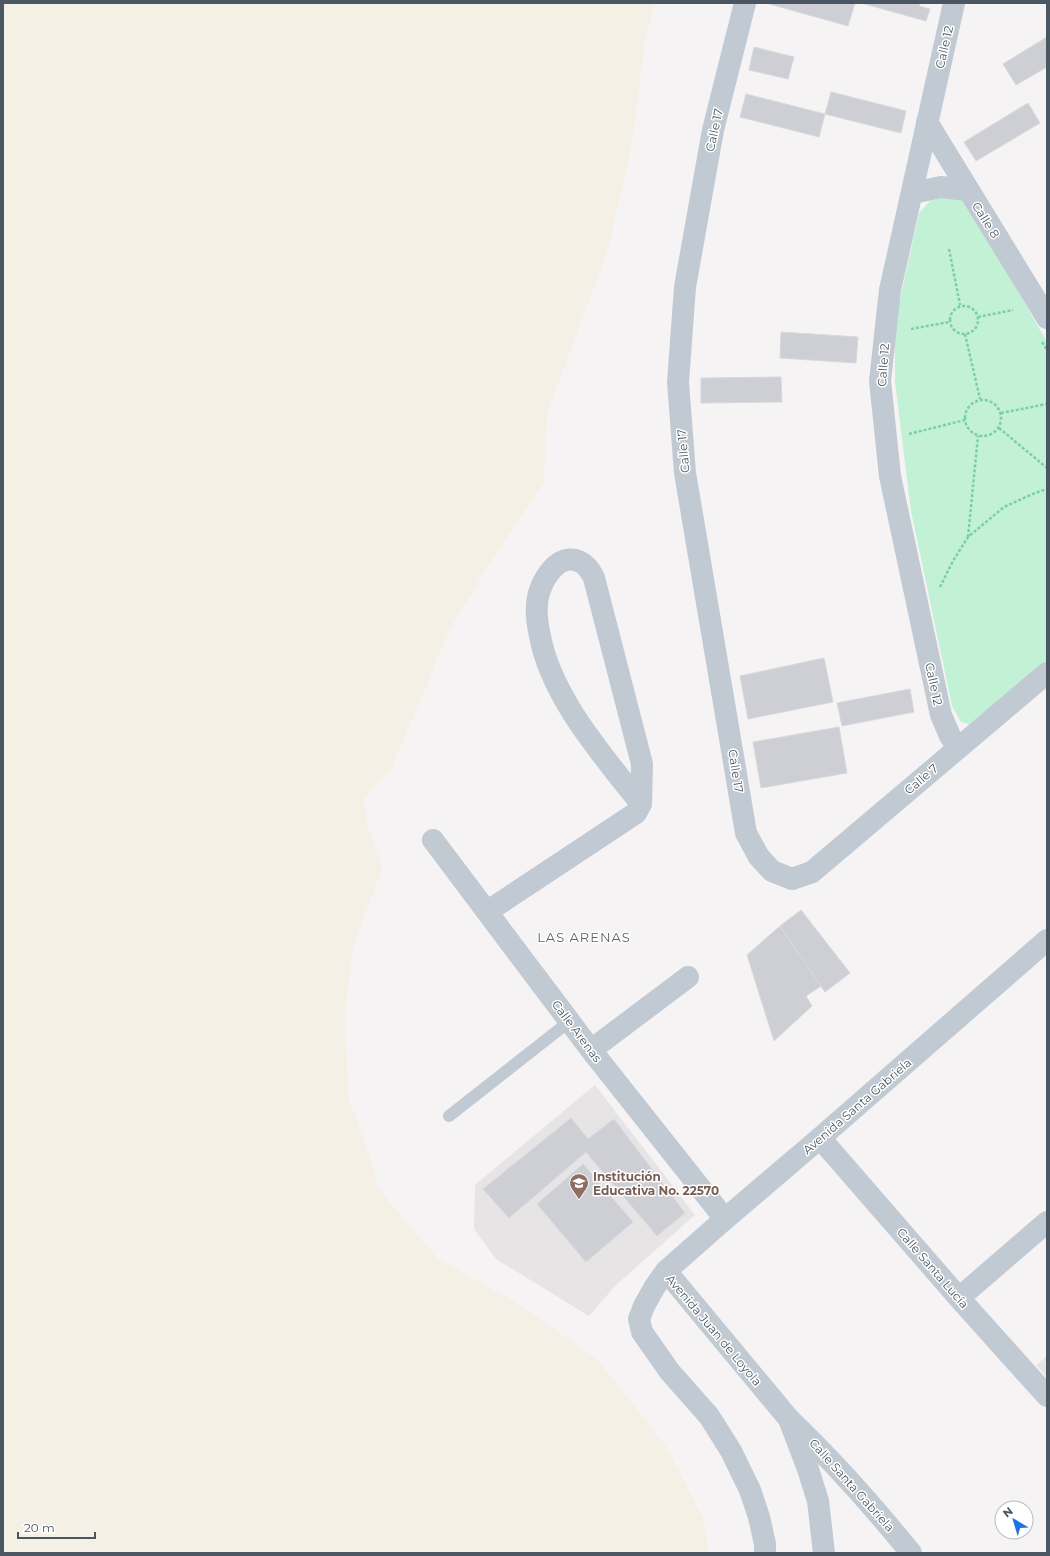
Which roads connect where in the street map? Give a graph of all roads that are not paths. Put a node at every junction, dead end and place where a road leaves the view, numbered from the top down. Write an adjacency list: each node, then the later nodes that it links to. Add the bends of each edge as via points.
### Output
1 (745, 3): 11 (street, Calle 17, via 713,130 685,287 678,382 685,472 746,832 759,858 772,871)
2 (954, 3): 3 (street, Calle 12)
3 (927, 122): 4 (street, Calle 8); 5 (street, Calle 12)
4 (968, 190): 5 (street, via 941,187); 6 (street, Calle 8)
5 (912, 193): 8 (street, Calle 12, via 890,290 880,381 890,476 941,715)
6 (1043, 328)
7 (1047, 673): 8 (street, Calle 7)
8 (958, 748): 11 (street, Calle 7, via 812,872)
9 (641, 804): 9 (street, via 642,764 594,578 587,566 578,560 565,560 552,568 543,582 536,605 540,636 547,660 558,686 581,725); 12 (street, via 636,813)
10 (433, 840): 12 (street, Calle Arenas)
11 (792, 879)
12 (488, 911): 15 (street, Calle Arenas)
13 (1047, 940): 18 (street, Avenida Santa Gabriela)
14 (688, 977): 16 (street)
15 (570, 1021): 16 (street, Calle Arenas); 17 (lane)
16 (591, 1050): 19 (street, Calle Arenas)
17 (449, 1116)
18 (820, 1138): 19 (street, Avenida Santa Gabriela); 22 (street, Calle Santa Lucía)
19 (725, 1218): 21 (street, Avenida Santa Gabriela)
20 (1047, 1222): 22 (street)
21 (666, 1271): 24 (street, Avenida Juan de Loyola); 25 (street, Avenida Juan de Loyola, via 644,1306 639,1319 642,1332 670,1372 709,1416 731,1451 760,1517)
22 (959, 1298): 23 (street, Calle Santa Lucía)
23 (1047, 1396)
24 (789, 1419): 26 (street, Avenida Juan de Loyola, via 818,1502); 27 (street, Calle Santa Gabriela, via 841,1471)
25 (765, 1553)
26 (824, 1553)
27 (912, 1553)

